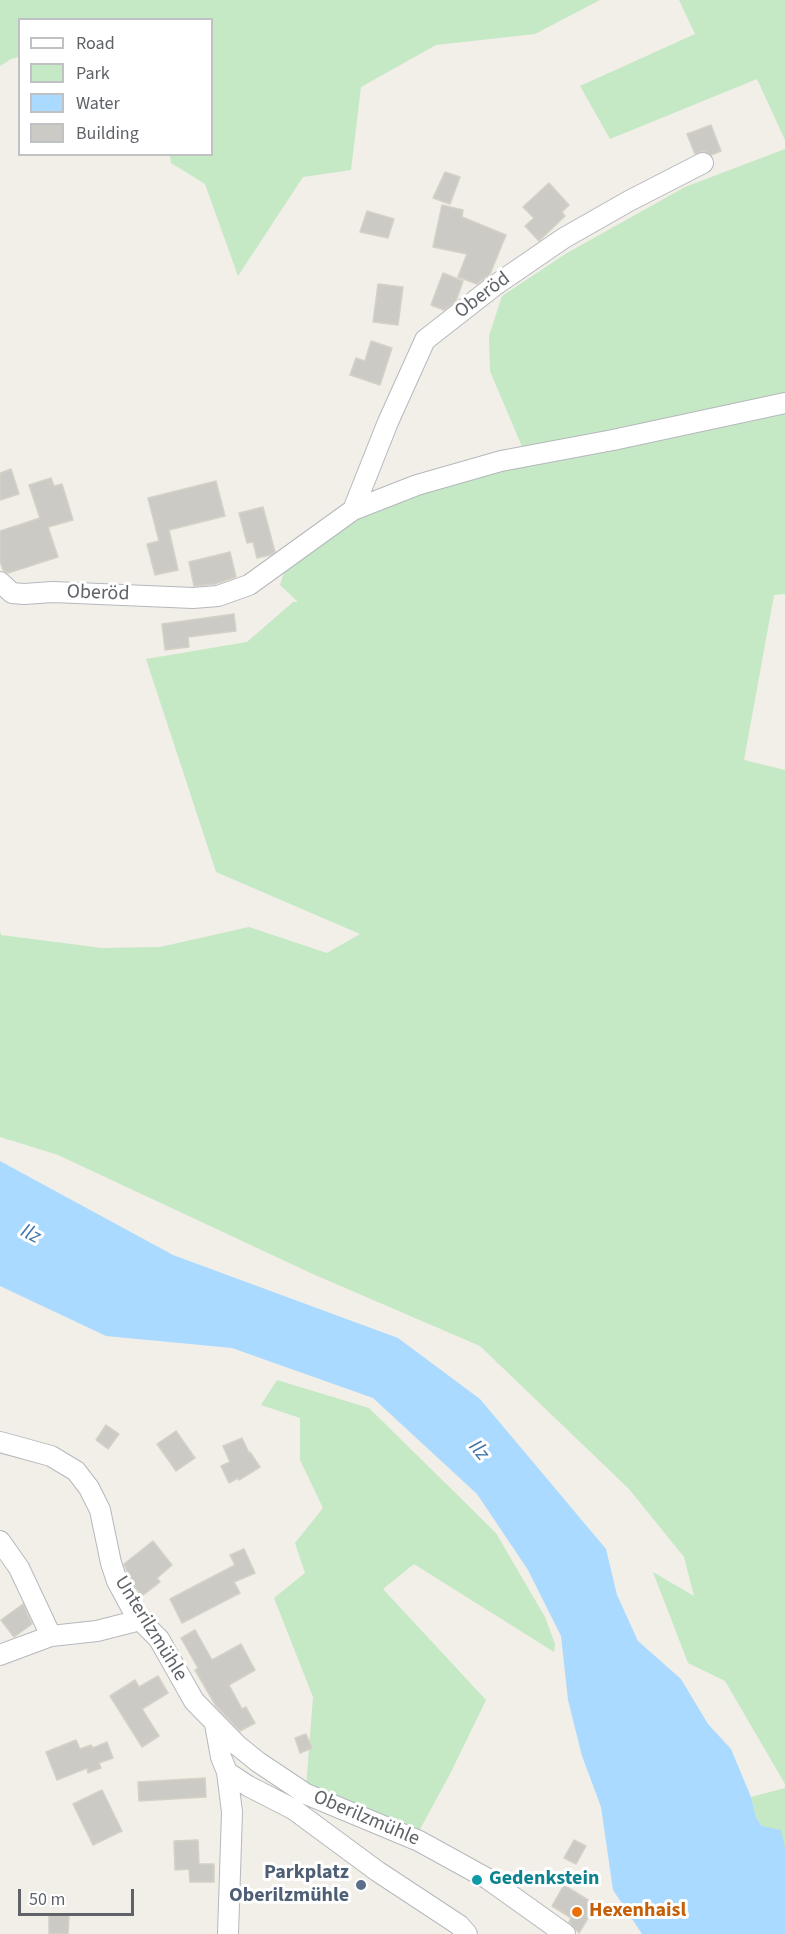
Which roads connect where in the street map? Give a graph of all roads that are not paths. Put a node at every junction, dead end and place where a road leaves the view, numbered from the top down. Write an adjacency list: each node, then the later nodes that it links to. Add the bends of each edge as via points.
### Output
1 (703, 163): 3 (street, Oberöd, via 564,238 425,340)
2 (785, 403): 3 (street, Oberöd, via 501,461 417,485)
3 (353, 510): 4 (street, Oberöd, via 249,585 218,596 24,594 12,593)
4 (0, 582)
5 (0, 1442): 7 (street, Unterilzmühle, via 51,1456 76,1471 100,1510 117,1581)
6 (0, 1541): 8 (street, via 19,1568)
7 (140, 1620): 8 (street, via 97,1631); 10 (street, Unterilzmühle, via 159,1640 194,1701)
8 (51, 1636): 9 (street)
9 (0, 1655)
10 (215, 1724): 11 (street, via 220,1757); 14 (street, Oberilzmühle, via 258,1762 306,1794 439,1852 494,1882)
11 (227, 1772): 12 (street, via 232,1812); 13 (street, Oberilzmühle, via 293,1809)
12 (228, 1934)
13 (467, 1934)
14 (565, 1934)

